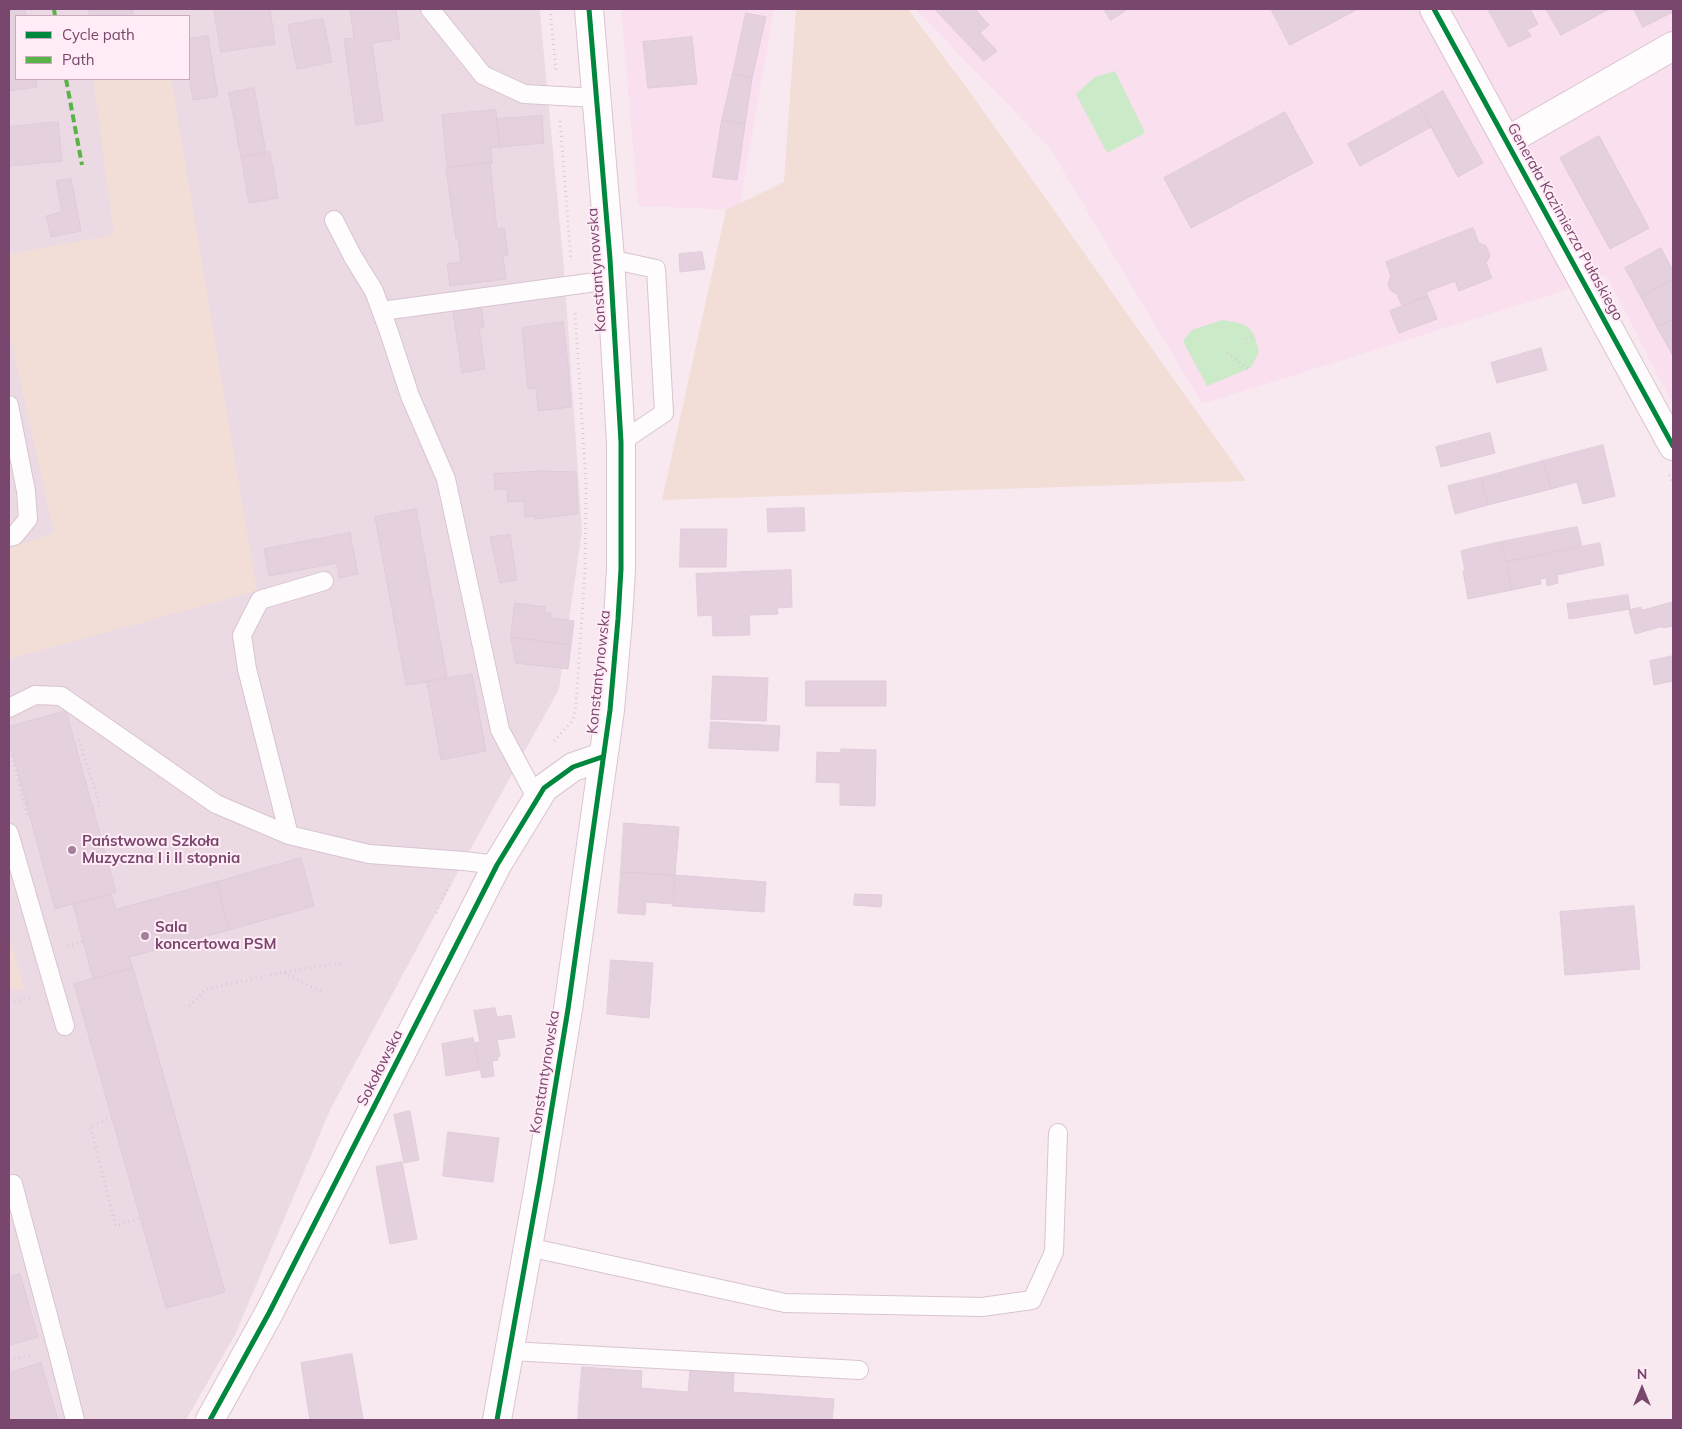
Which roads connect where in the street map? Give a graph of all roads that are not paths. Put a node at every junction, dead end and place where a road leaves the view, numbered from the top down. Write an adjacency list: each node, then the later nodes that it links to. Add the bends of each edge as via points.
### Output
1 (430, 9): 5 (lane, via 483,75 524,94)
2 (589, 9): 5 (street, Konstantynowska)
3 (1434, 9): 6 (street, Generała Kazimierza Pułaskiego)
4 (1673, 46): 6 (street)
5 (596, 98): 8 (street, Konstantynowska)
6 (1506, 141): 12 (street, Generała Kazimierza Pułaskiego)
7 (334, 220): 9 (lane)
8 (610, 270): 9 (lane, via 574,285); 11 (street, Konstantynowska); 11 (lane, via 656,269 664,413)
9 (382, 311): 17 (lane, via 410,396 446,479 500,730)
10 (9, 405): 13 (lane, via 28,519 14,536)
11 (621, 442): 16 (street, Konstantynowska, via 620,589 613,685)
12 (1673, 446)
13 (9, 537)
14 (324, 581): 19 (lane, via 260,600 242,635 247,670)
15 (9, 708): 19 (lane, via 35,695 61,696 216,804)
16 (602, 757): 17 (street, Sokołowska, via 573,767 544,788); 24 (street, Konstantynowska, via 568,1008)
17 (537, 799): 20 (street, Sokołowska)
18 (9, 834): 21 (lane)
19 (289, 835): 20 (lane, via 369,854)
20 (497, 865): 28 (street, Sokołowska, via 270,1313)
21 (65, 1026)
22 (1058, 1134): 24 (lane, via 1054,1252 1032,1300 982,1307 785,1302)
23 (13, 1184): 27 (lane)
24 (528, 1247): 25 (street, Konstantynowska)
25 (510, 1351): 26 (lane); 29 (street, Konstantynowska)
26 (859, 1370)
27 (75, 1420)
28 (210, 1420)
29 (497, 1420)

